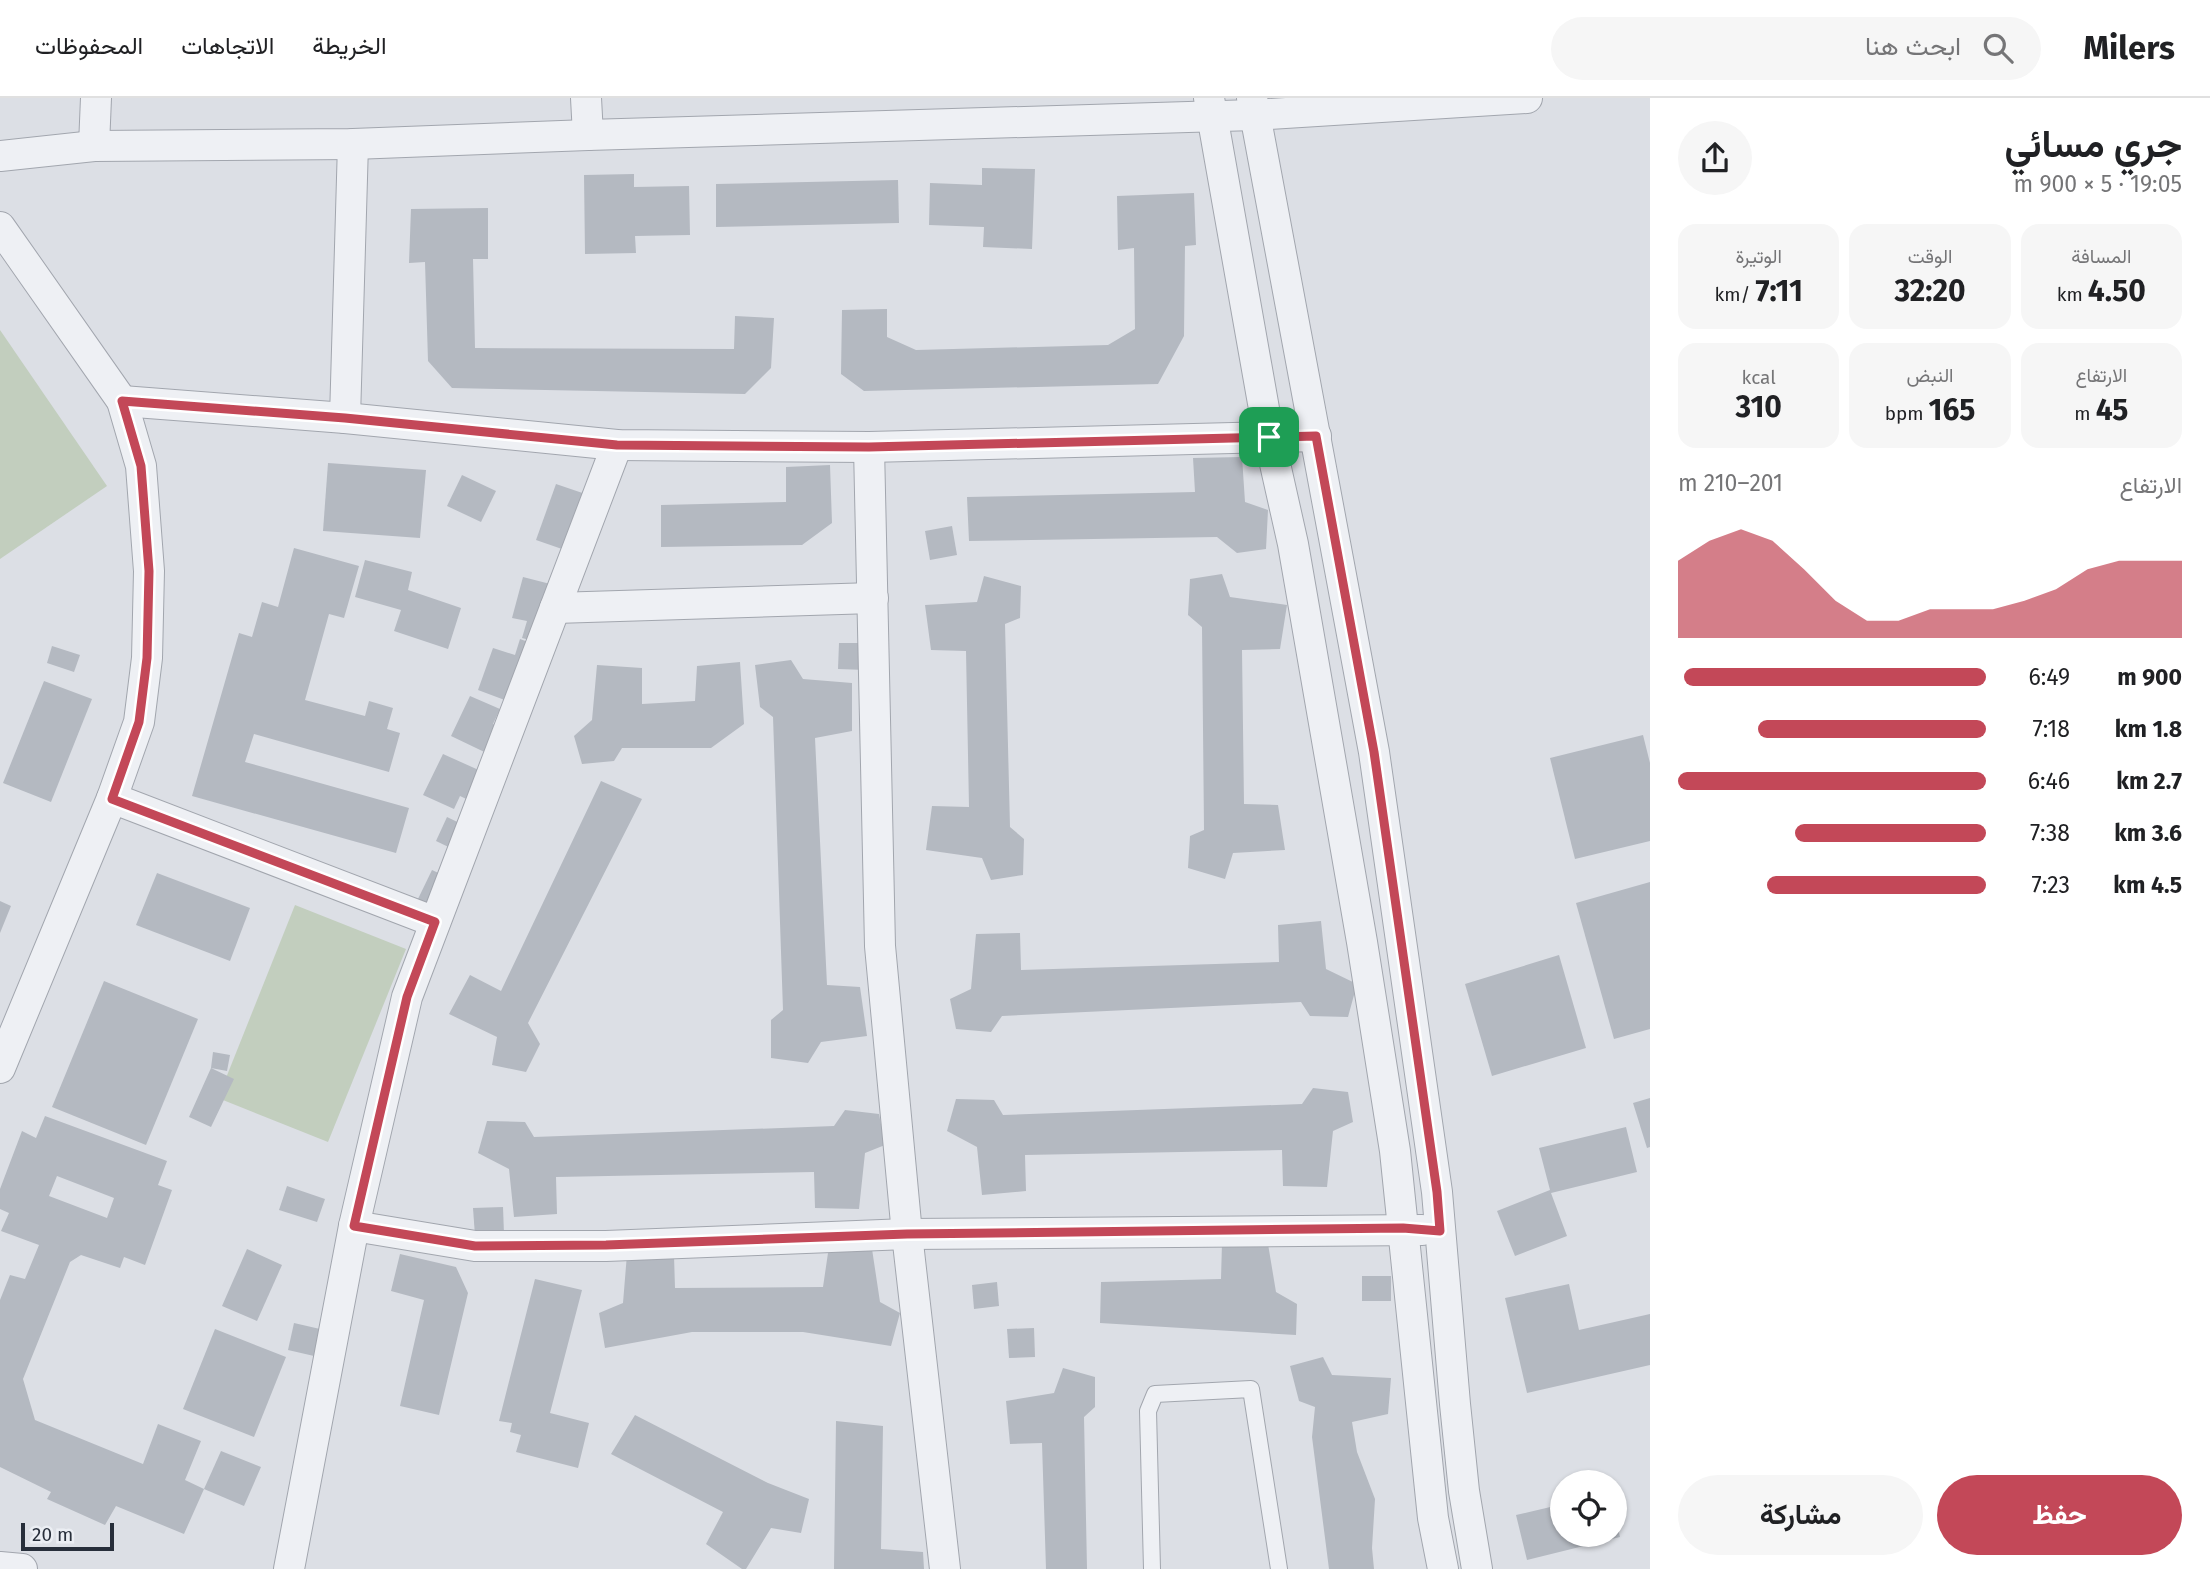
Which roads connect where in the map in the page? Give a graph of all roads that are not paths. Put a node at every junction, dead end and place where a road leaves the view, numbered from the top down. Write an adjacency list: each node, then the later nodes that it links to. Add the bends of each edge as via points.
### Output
1 (96, 98): 9 (street)
2 (586, 98): 7 (street)
3 (1519, 98): 4 (street); 6 (street)
4 (1527, 98)
5 (1210, 107): 6 (street); 7 (street); 15 (street)
6 (1253, 107): 14 (street)
7 (588, 135): 8 (street)
8 (353, 144): 9 (street); 13 (street)
9 (94, 146): 10 (street)
10 (0, 156)
11 (0, 227): 12 (street)
12 (122, 401): 13 (street); 20 (street, via 141,466 149,596 139,722)
13 (345, 418): 16 (street)
14 (1316, 436): 15 (street); 25 (street, via 1374,752)
15 (1269, 437): 17 (street); 24 (street, via 1333,769 1395,1151)
16 (617, 445): 17 (street); 19 (street)
17 (869, 447): 18 (street)
18 (873, 598): 19 (street); 26 (street, via 880,946)
19 (555, 608): 21 (street)
20 (112, 799): 21 (street); 22 (street)
21 (435, 922): 23 (street, via 407,997)
22 (0, 1068)
23 (354, 1226): 26 (street, via 475,1246); 29 (street)
24 (1403, 1228): 25 (street); 26 (street); 33 (street, via 1433,1518)
25 (1440, 1231): 34 (street, via 1459,1441)
26 (907, 1234): 30 (street)
27 (0, 1567): 28 (street)
28 (22, 1569)
29 (289, 1569)
30 (945, 1569)
31 (1152, 1569): 32 (lane, via 1148,1411 1155,1394 1251,1390)
32 (1279, 1569)
33 (1443, 1569)
34 (1477, 1569)

